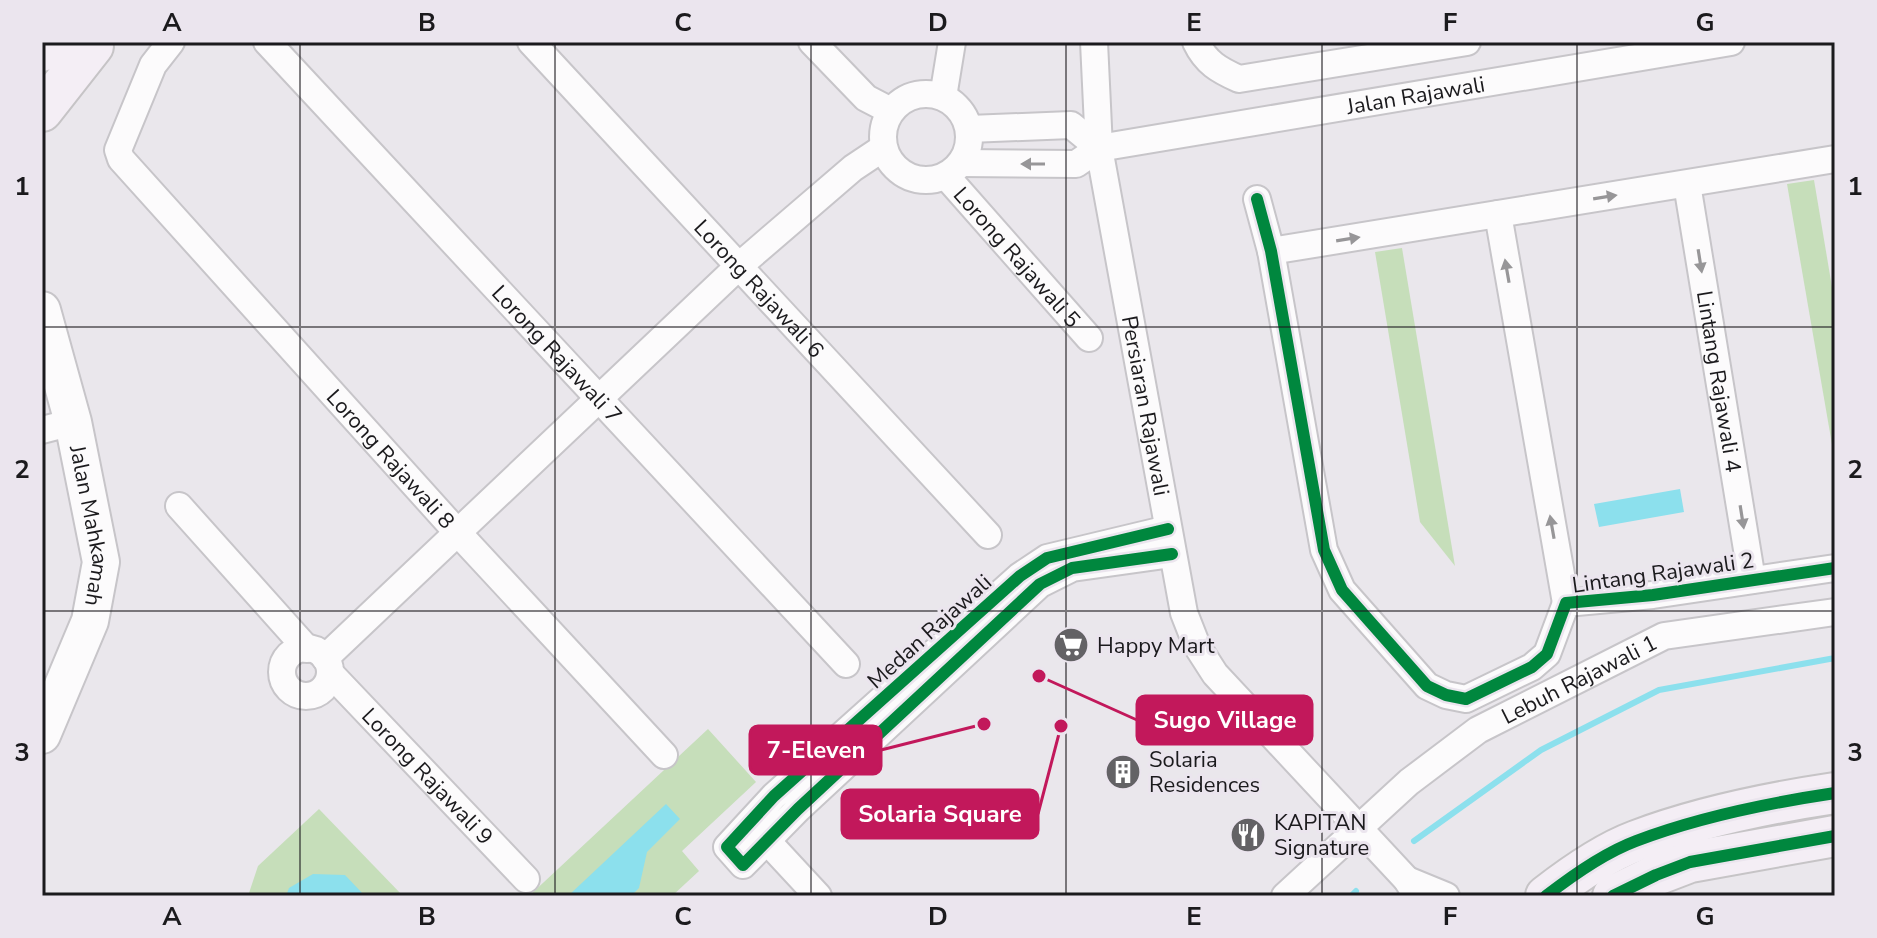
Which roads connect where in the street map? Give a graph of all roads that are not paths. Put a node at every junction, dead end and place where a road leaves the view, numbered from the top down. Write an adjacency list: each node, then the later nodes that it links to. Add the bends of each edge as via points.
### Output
1 (171, 42): 33 (street, Lorong Rajawali 8, via 153,65 118,150 121,159)
2 (267, 42): 30 (street, Lorong Rajawali 7)
3 (531, 42): 27 (street, Lorong Rajawali 6)
4 (812, 42): 17 (street, via 866,98)
5 (952, 42): 15 (street)
6 (1094, 42): 20 (street, Persiaran Rajawali)
7 (1196, 42): 11 (street, via 1216,69 1239,79)
8 (1467, 42): 11 (street)
9 (1731, 42): 13 (street, Jalan Rajawali)
10 (81, 43): 12 (main road); 14 (main road); 16 (main road)
11 (1404, 47)
12 (42, 51)
13 (1589, 55): 20 (street, Jalan Rajawali)
14 (42, 80)
15 (943, 97): 17 (street, via 914,94); 18 (street, via 964,116)
16 (42, 111)
17 (891, 111): 19 (street)
18 (969, 129): 20 (street, via 1071,125); 22 (street, via 967,153)
19 (883, 148): 22 (street, via 888,160 908,177 934,180); 27 (street)
20 (1099, 148): 22 (street, Jalan Rajawali, one-way to 22, via 1076,164); 35 (street, Persiaran Rajawali)
21 (1835, 159): 23 (street)
22 (954, 170): 29 (street, Lorong Rajawali 5)
23 (1687, 184): 25 (street, one-way to 23); 37 (street, Lintang Rajawali 4, one-way to 37)
24 (1257, 199): 26 (street)
25 (1498, 214): 26 (street, one-way to 25); 39 (street, one-way to 25)
26 (1271, 251): 39 (street, Lintang Rajawali 2, via 1324,550 1342,590 1427,686 1466,699 1532,667 1547,654)
27 (739, 266): 30 (street); 34 (street, Lorong Rajawali 6)
28 (42, 310): 31 (main road, Jalan Mahkamah)
29 (1089, 338)
30 (598, 400): 33 (street); 43 (street, Lorong Rajawali 7)
31 (58, 426): 44 (main road, Jalan Mahkamah, via 101,562 90,621)
32 (179, 506): 42 (street, Lorong Rajawali 9)
33 (458, 533): 42 (street); 45 (street, Lorong Rajawali 8)
34 (988, 535)
35 (1170, 542): 47 (street, Persiaran Rajawali, via 1184,613 1215,674); 48 (street, Medan Rajawali, via 1047,558 1020,576 774,796)
36 (1835, 568): 37 (street, Lintang Rajawali 2)
37 (1752, 580): 38 (street, Lintang Rajawali 2)
38 (1653, 595): 39 (street, Lintang Rajawali 2); 41 (street)
39 (1566, 603)
40 (1835, 612): 41 (street, Lebuh Rajawali 1)
41 (1664, 636): 47 (street, Lebuh Rajawali 1, via 1478,730)
42 (321, 660): 51 (street, Lorong Rajawali 9)
43 (846, 664)
44 (42, 735)
45 (664, 755)
46 (1835, 793): 56 (main road, via 1710,818 1635,841)
47 (1358, 828): 52 (street, Persiaran Rajawali); 54 (street)
48 (758, 831): 50 (street, Medan Rajawali); 53 (street)
49 (1835, 836): 57 (main road, via 1690,862)
50 (735, 856)
51 (526, 879)
52 (1412, 888): 55 (street, Persiaran Rajawali)
53 (818, 896)
54 (1285, 896)
55 (1446, 896)
56 (1546, 896)
57 (1613, 896)

